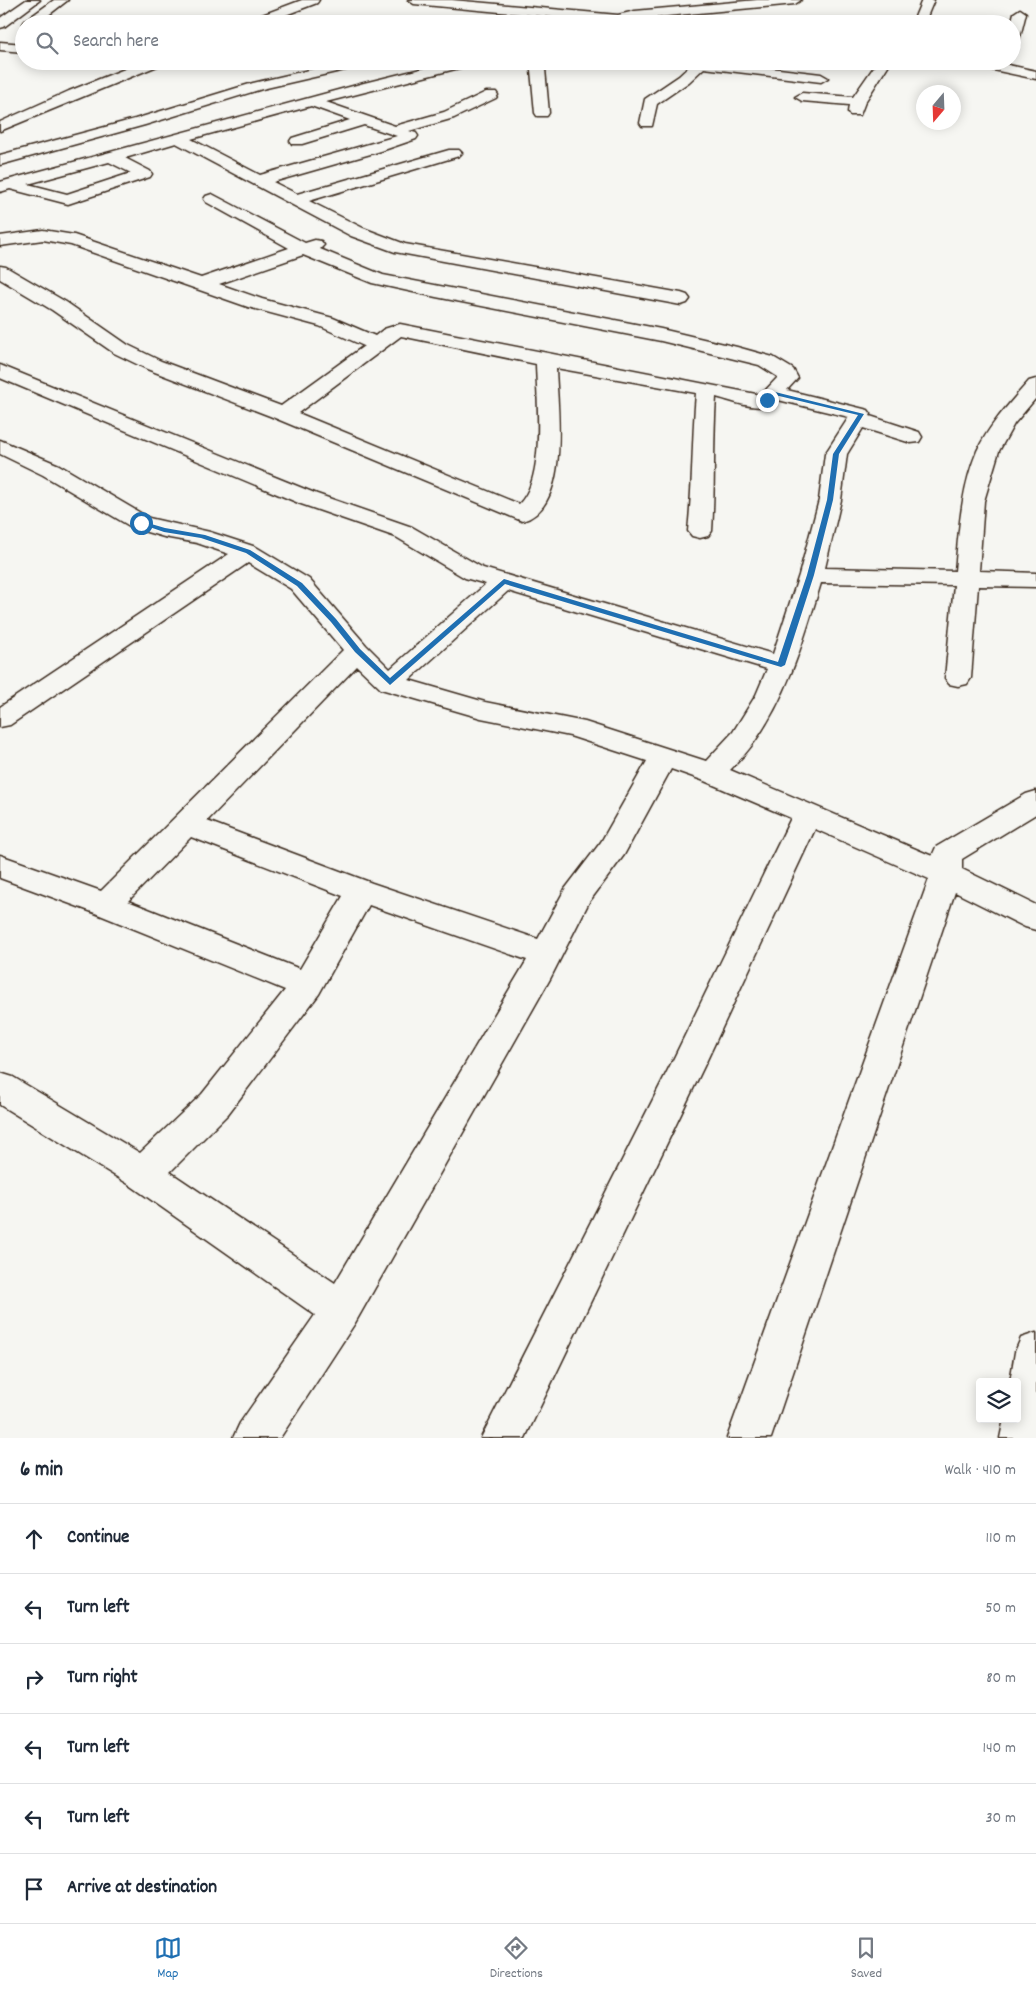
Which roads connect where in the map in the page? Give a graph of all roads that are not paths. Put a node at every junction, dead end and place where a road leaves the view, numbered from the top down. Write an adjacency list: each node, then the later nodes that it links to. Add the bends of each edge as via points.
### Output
1 (34, 0): 17 (main road)
2 (62, 0): 10 (main road)
3 (313, 0): 11 (main road)
4 (414, 0): 12 (main road)
5 (463, 0): 8 (main road)
6 (795, 0): 9 (main road)
7 (928, 0): 16 (main road)
8 (499, 1): 13 (main road)
9 (741, 5): 14 (main road); 15 (main road)
10 (42, 15)
11 (274, 15)
12 (575, 15)
13 (599, 15)
14 (670, 15)
15 (745, 15)
16 (922, 15)
17 (0, 24)
18 (15, 33): 19 (main road)
19 (0, 44): 20 (main road)
20 (15, 46)
21 (1021, 47): 22 (main road)
22 (1028, 47)
23 (134, 70): 42 (main road)
24 (327, 70): 48 (main road, via 258,86)
25 (436, 70): 37 (main road)
26 (538, 70): 38 (main road)
27 (694, 70): 41 (main road, via 650,102)
28 (756, 70): 32 (main road)
29 (806, 70): 32 (main road)
30 (879, 70): 36 (main road, via 856,107)
31 (1010, 70): 33 (main road)
32 (802, 76): 34 (main road)
33 (1036, 76)
34 (821, 78)
35 (491, 95): 43 (main road, via 448,115)
36 (802, 97)
37 (313, 102): 40 (main road); 44 (main road)
38 (542, 113)
39 (393, 114): 40 (main road)
40 (366, 120): 43 (main road); 45 (main road)
41 (647, 123)
42 (0, 127)
43 (395, 130): 49 (main road, via 411,136)
44 (180, 139): 47 (main road); 49 (main road)
45 (297, 141)
46 (454, 153): 52 (main road)
47 (112, 157): 50 (main road); 50 (main road, via 144,174 68,198)
48 (0, 160)
49 (261, 180): 52 (main road)
50 (5, 186)
51 (212, 198): 55 (main road)
52 (298, 199): 53 (main road)
53 (357, 232): 55 (main road); 58 (main road, via 401,248)
54 (0, 241): 57 (main road, via 44,235 61,237)
55 (304, 249): 57 (main road); 64 (main road, via 378,279 661,335 766,361 786,373 788,378)
56 (0, 271): 65 (main road, via 59,306 121,349 154,366)
57 (202, 284): 59 (main road, via 255,303 326,322)
58 (681, 299)
59 (376, 344): 60 (main road, via 400,330); 65 (main road)
60 (546, 360): 63 (main road); 65 (main road, via 548,461 537,499 522,514)
61 (0, 371): 74 (main road, via 309,499 404,532 474,573)
62 (1036, 385): 72 (main road, via 1005,422 988,451 974,501)
63 (706, 389): 64 (main road, via 761,401); 69 (main road)
64 (773, 393): 66 (main road, via 855,411 861,414)
65 (282, 415)
66 (858, 419): 67 (main road); 71 (main road, via 836,454 830,500)
67 (911, 437)
68 (3, 450): 70 (main road, via 52,470 141,523)
69 (700, 531)
70 (248, 552): 75 (main road, via 300,584); 79 (main road)
71 (811, 575): 72 (main road); 76 (main road)
72 (967, 578): 73 (main road); 77 (main road)
73 (1036, 580)
74 (504, 581): 76 (main road); 78 (main road)
75 (357, 650): 78 (main road); 84 (main road)
76 (781, 665): 81 (main road, via 769,695 744,737)
77 (958, 678)
78 (390, 683): 80 (main road, via 481,710 575,728)
79 (0, 719)
80 (663, 758): 81 (main road); 90 (main road, via 613,848 576,897)
81 (712, 773): 83 (main road)
82 (1036, 801): 86 (main road, via 947,854)
83 (807, 815): 86 (main road); 97 (main road)
84 (187, 824): 87 (main road); 88 (main road)
85 (0, 866): 88 (main road)
86 (946, 874): 89 (main road); 98 (main road)
87 (361, 890): 90 (main road); 91 (main road)
88 (106, 905): 91 (main road)
89 (1032, 910)
90 (546, 954): 94 (main road)
91 (307, 985): 93 (main road, via 216,1104)
92 (0, 1087): 93 (main road)
93 (143, 1174): 94 (main road)
94 (341, 1310): 96 (main road)
95 (1036, 1352): 99 (main road)
96 (255, 1438)
97 (503, 1438)
98 (749, 1438)
99 (1022, 1438)

